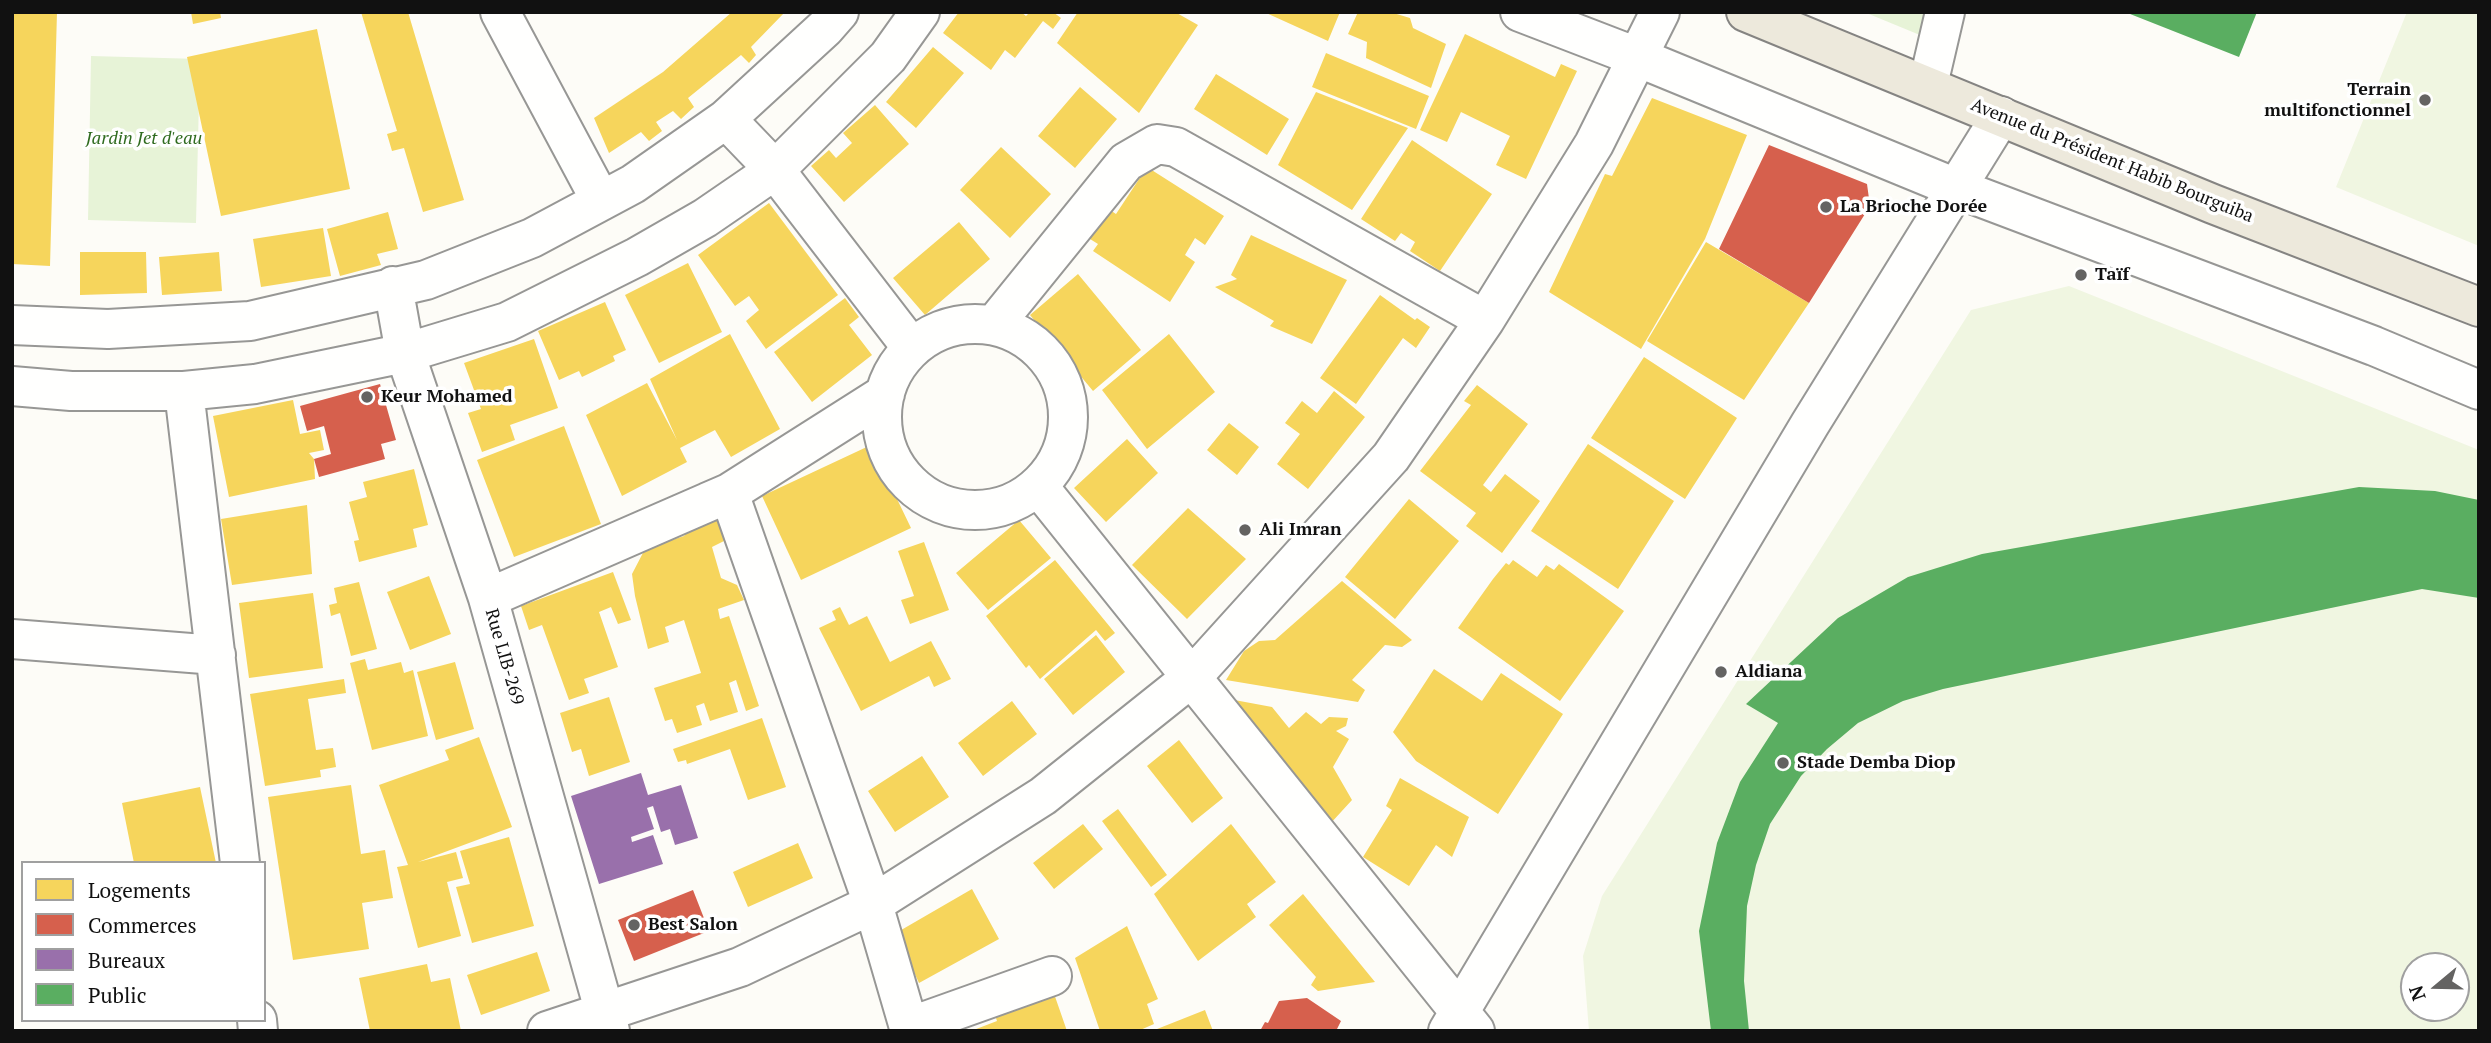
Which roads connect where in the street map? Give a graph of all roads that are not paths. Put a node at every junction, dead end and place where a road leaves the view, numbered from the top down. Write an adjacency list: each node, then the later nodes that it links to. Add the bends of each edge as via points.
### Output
1 (500, 12): 14 (street)
2 (839, 12): 11 (street)
3 (920, 12): 12 (street, via 888,57)
4 (1520, 12): 8 (street)
5 (1660, 12): 8 (street)
6 (1746, 12): 9 (main road, Avenue du Président Habib Bourguiba)
7 (1945, 12): 9 (street)
8 (1637, 57): 13 (street); 17 (street, via 1594,144)
9 (1928, 85): 10 (main road, Avenue du Président Habib Bourguiba)
10 (2001, 116): 13 (street); 16 (main road, Avenue du Président Habib Bourguiba)
11 (726, 119): 12 (street); 14 (street)
12 (775, 170): 20 (street); 21 (street, via 660,244 507,322)
13 (1956, 188): 23 (street); 36 (street, via 1810,424)
14 (601, 201): 15 (street, via 532,239 426,280)
15 (393, 286): 18 (street, via 250,321 108,329); 21 (street, Rue LIB-269)
16 (2479, 307)
17 (1485, 320): 19 (street, via 1176,147 1157,144 1126,162); 31 (street, via 1391,457)
18 (12, 325)
19 (994, 325): 20 (street, via 965,323 937,331); 26 (street, via 1021,335 1044,354 1060,378 1068,407 1067,436 1056,463)
20 (912, 348): 25 (street, via 890,377)
21 (405, 353): 24 (street, via 255,384); 28 (street, Rue LIB-269)
22 (12, 386): 24 (street)
23 (2479, 390)
24 (184, 391): 30 (street)
25 (885, 394): 26 (street, via 882,421 887,447 899,470 918,490 940,503 991,509 1017,501); 27 (street)
26 (1038, 486): 31 (street)
27 (729, 493): 28 (street); 33 (street)
28 (488, 598): 35 (street, Rue LIB-269)
29 (12, 639): 30 (street)
30 (216, 655): 32 (street)
31 (1192, 677): 33 (street, via 1044,796); 36 (street)
32 (240, 861)
33 (873, 904): 35 (street, via 740,967); 37 (street)
34 (1052, 976): 37 (street)
35 (608, 1021): 38 (street)
36 (1461, 1025)
37 (910, 1029)
38 (547, 1031)

